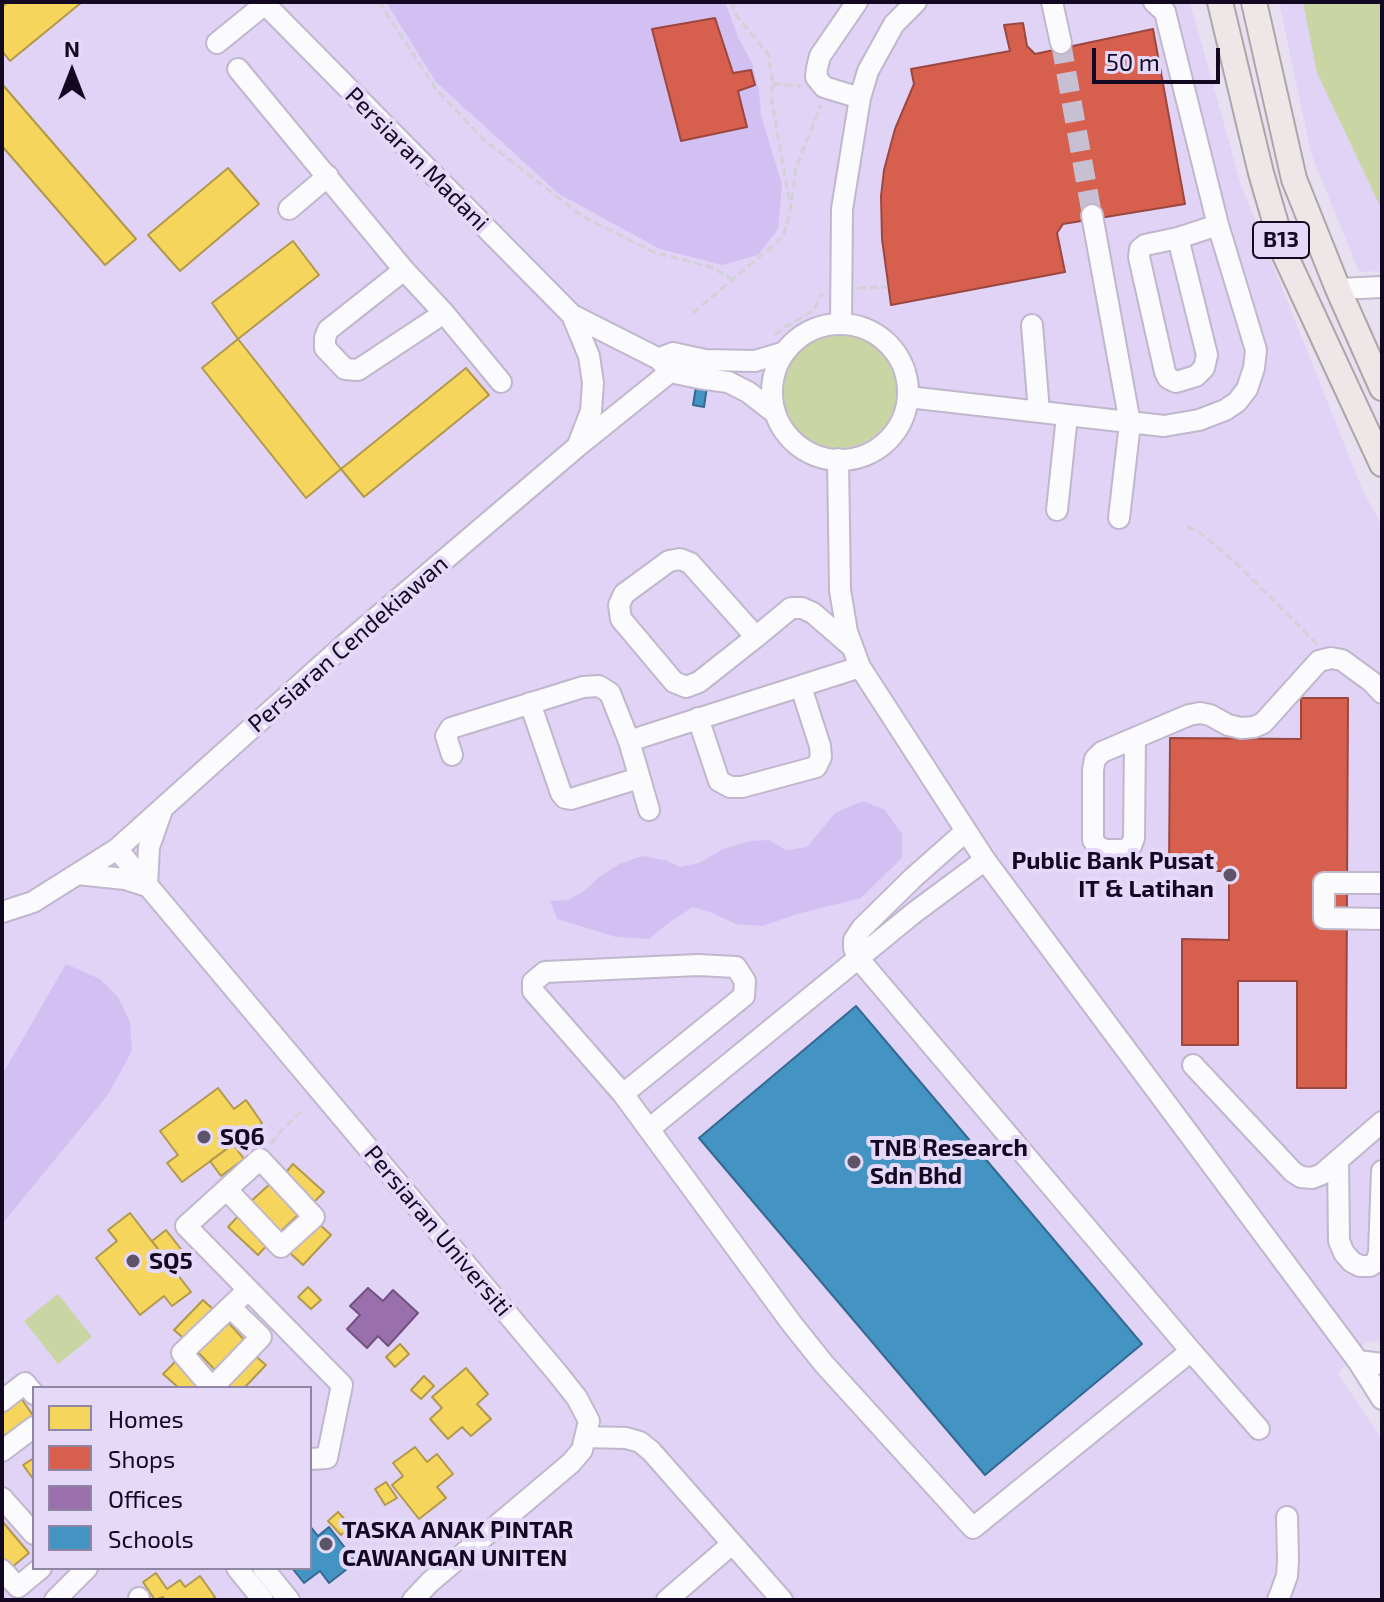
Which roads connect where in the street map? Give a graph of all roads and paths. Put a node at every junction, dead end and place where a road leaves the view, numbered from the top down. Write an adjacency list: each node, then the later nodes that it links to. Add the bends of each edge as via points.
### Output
1 (379, 2): 22 (path, via 436,89 496,150 582,216 653,252 711,267)
2 (731, 2): 16 (path, via 768,54)
3 (857, 2): 13 (street, via 820,56 816,77)
4 (916, 2): 14 (street, via 894,24 868,71)
5 (1052, 2): 11 (street)
6 (1154, 2): 19 (street, via 1165,12)
7 (1220, 2): 43 (main road, B13, via 1285,255)
8 (1254, 2): 26 (main road, B13, via 1294,179)
9 (264, 3): 10 (street); 29 (street, Persiaran Madani)
10 (217, 43)
11 (1061, 43)
12 (238, 69): 15 (street)
13 (827, 88): 14 (street); 16 (path, via 796,168)
14 (860, 98): 25 (street, via 842,209)
15 (328, 176): 17 (street); 21 (street)
16 (791, 207): 22 (path, via 783,237)
17 (289, 209)
18 (1092, 215): 40 (street)
19 (1218, 225): 20 (street); 40 (street, via 1256,350 1247,389 1225,410 1199,420 1164,426)
20 (1178, 238): 20 (street, via 1207,355 1196,376 1176,382 1165,372 1139,257 1145,245)
21 (404, 270): 27 (street); 27 (street, via 328,330 325,348 345,369 358,370)
22 (732, 279): 28 (path)
23 (886, 287): 25 (path)
24 (1382, 287): 26 (street)
25 (841, 288): 30 (street); 32 (path, via 825,289 813,311 785,327)
26 (1338, 289): 35 (main road, B13)
27 (444, 313): 34 (street)
28 (693, 313)
29 (572, 315): 33 (street); 41 (street, via 589,356 593,383 591,411)
30 (841, 324): 32 (street); 36 (street, via 865,329 894,351 905,373)
31 (1032, 325): 37 (street)
32 (777, 346): 33 (street, via 755,361); 38 (street)
33 (667, 361): 38 (street, via 699,378 728,382); 41 (street, Persiaran Cendekiawan)
34 (501, 382)
35 (1381, 384)
36 (908, 397): 37 (street); 42 (street, via 902,419 881,446)
37 (1039, 412): 39 (street)
38 (775, 413): 42 (street, via 803,449)
39 (1067, 416): 40 (street); 44 (street)
40 (1130, 423): 45 (street)
41 (578, 446): 59 (street, Persiaran Cendekiawan)
42 (838, 459): 48 (street, via 840,590)
43 (1382, 464)
44 (1057, 510)
45 (1119, 518)
46 (1187, 527): 49 (path, via 1246,572)
47 (756, 637): 47 (street, via 690,563 680,559 669,561 624,594 619,605 621,619 674,682 686,687); 48 (street, via 791,608 802,608)
48 (852, 647): 50 (street)
49 (1331, 658): 52 (street, via 1342,660); 55 (street, via 1319,661 1254,727 1228,725 1200,713)
50 (860, 667): 51 (street); 61 (street)
51 (801, 687): 54 (street); 54 (street, via 820,746 816,767 730,787 719,781)
52 (1382, 693)
53 (530, 703): 56 (street, via 599,686 610,693); 57 (street, via 451,728 446,736); 58 (street, via 565,798)
54 (698, 718): 56 (street)
55 (1135, 738): 55 (street, via 1095,759 1093,840 1106,850 1124,850 1134,838)
56 (629, 741): 58 (street)
57 (452, 755)
58 (639, 778): 60 (street)
59 (164, 806): 62 (street, Persiaran Cendekiawan); 66 (street, via 149,847)
60 (649, 810)
61 (966, 831): 63 (street); 69 (street, via 862,928 854,940)
62 (117, 849): 64 (street, Persiaran Cendekiawan); 66 (street, Persiaran Universiti)
63 (985, 860): 69 (street); 82 (street)
64 (77, 874): 66 (street); 67 (street, Persiaran Cendekiawan, via 33,902)
65 (1382, 883): 68 (street, via 1324,883 1324,918)
66 (147, 886): 89 (street, Persiaran Universiti, via 577,1398 589,1421)
67 (2, 912)
68 (1382, 919)
69 (858, 958): 74 (street); 81 (street)
70 (1193, 1065): 76 (street, via 1293,1172 1312,1178)
71 (623, 1094): 71 (street, via 533,991 533,982 545,972 736,967 745,981 744,996); 74 (street)
72 (301, 1112): 75 (path)
73 (1382, 1122): 76 (street)
74 (649, 1129): 81 (street, via 824,1364 973,1528)
75 (282, 1130)
76 (1338, 1160): 77 (street, via 1339,1241 1360,1266 1376,1262 1379,1253)
77 (1382, 1171)
78 (227, 1190): 79 (street, via 186,1226)
79 (248, 1290): 80 (street); 91 (street, via 342,1385 327,1458)
80 (230, 1307)
81 (1191, 1351): 88 (street)
82 (1358, 1361): 83 (street); 85 (street)
83 (1382, 1364)
84 (32, 1392): 86 (street, via 25,1383)
85 (1382, 1399)
86 (2, 1401)
87 (32, 1428): 90 (street)
88 (1259, 1429)
89 (585, 1437): 95 (street, via 640,1442); 104 (street, via 571,1463)
90 (2, 1451)
91 (312, 1459)
92 (2, 1498): 94 (street)
93 (1287, 1517): 107 (street, via 1287,1576)
94 (32, 1532)
95 (732, 1544): 105 (street); 106 (street)
96 (2, 1570): 97 (street, via 18,1587)
97 (39, 1570)
98 (85, 1570): 101 (street)
99 (239, 1570): 102 (street)
100 (265, 1570): 103 (street)
101 (55, 1600)
102 (263, 1600)
103 (289, 1600)
104 (413, 1600)
105 (667, 1600)
106 (782, 1600)
107 (1278, 1600)

